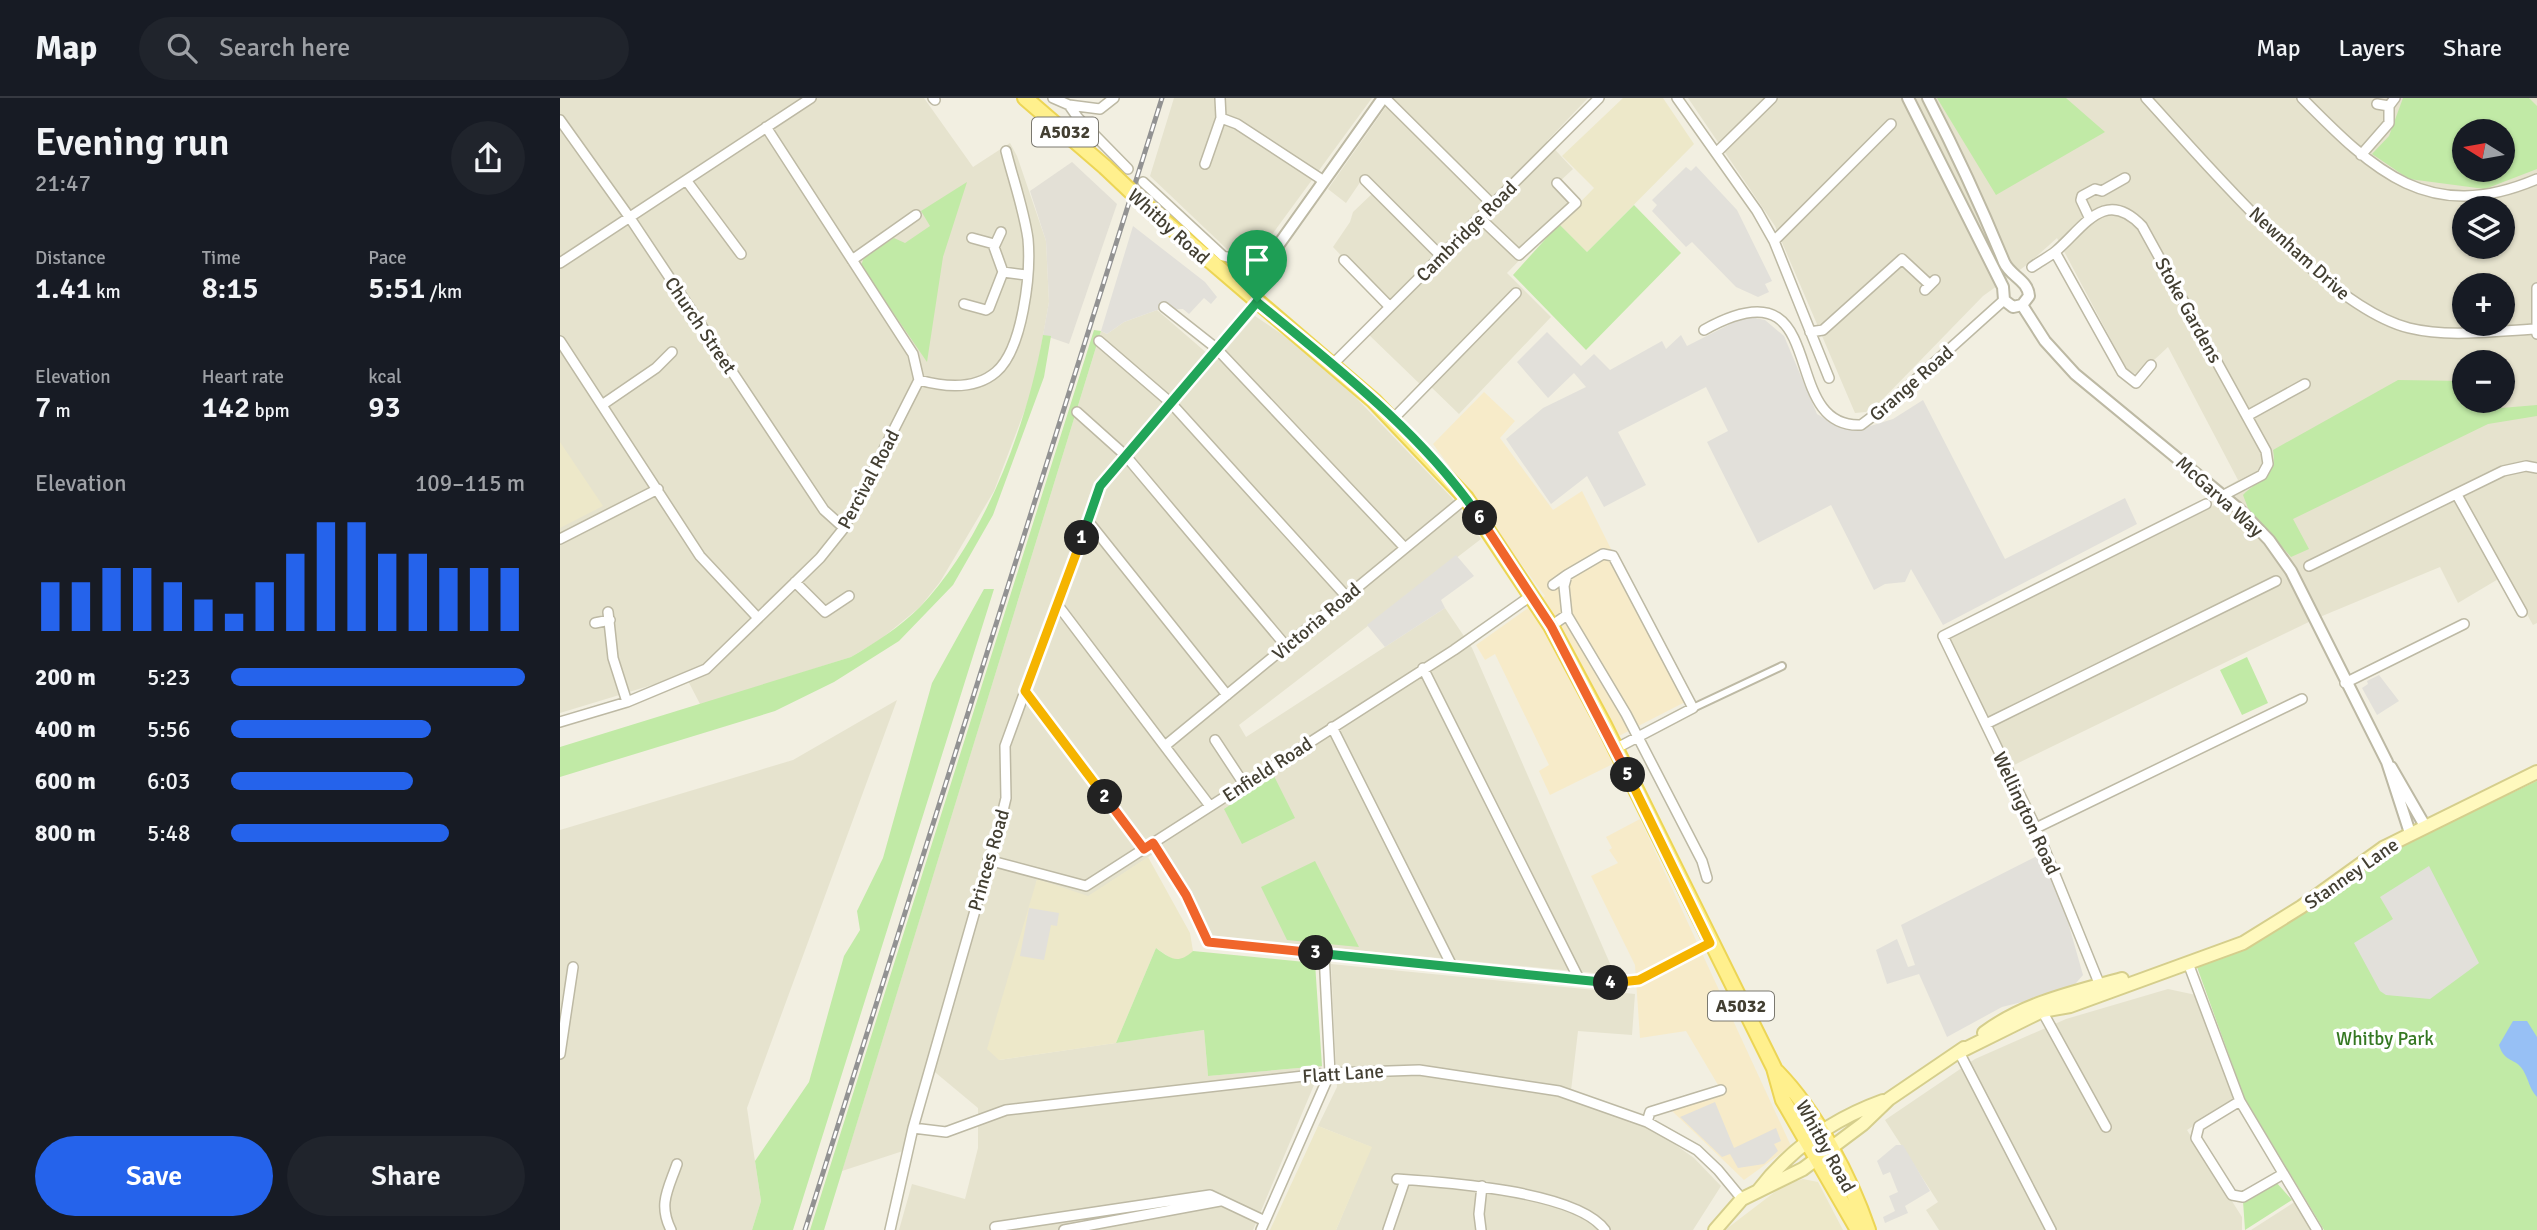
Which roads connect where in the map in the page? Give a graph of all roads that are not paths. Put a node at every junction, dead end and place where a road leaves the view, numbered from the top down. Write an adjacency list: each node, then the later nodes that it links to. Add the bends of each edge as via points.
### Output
1 (811, 98): 20 (street)
2 (1025, 98): 56 (main road, Whitby Road / A5032, bridge)
3 (1054, 98): 16 (street)
4 (1114, 98): 16 (street, via 1100,109)
5 (1220, 98): 17 (street)
6 (1384, 98): 30 (street); 33 (street)
7 (1600, 98): 33 (street, Cambridge Road)
8 (1677, 98): 22 (street)
9 (1772, 98): 22 (street)
10 (1908, 98): 54 (street)
11 (1928, 98): 52 (street, via 1973,186 2007,268)
12 (2146, 98): 65 (street, Newnham Drive, via 2232,192 2314,270 2373,314 2408,328 2450,333)
13 (2302, 98): 23 (street)
14 (2392, 102): 15 (street); 23 (street, via 2389,123)
15 (2377, 104)
16 (1069, 105): 25 (street)
17 (1221, 118): 24 (street); 30 (street)
18 (560, 120): 36 (street, Church Street)
19 (1891, 124): 40 (street)
20 (766, 127): 28 (street); 45 (street)
21 (1006, 151): 51 (street, via 1028,239)
22 (1716, 153): 40 (street)
23 (2361, 155): 27 (street, via 2401,182 2444,194 2498,194)
24 (1205, 164)
25 (1128, 169)
26 (2125, 178): 35 (street, via 2082,196)
27 (2537, 178)
28 (686, 180): 36 (street); 43 (street)
29 (1365, 180): 44 (street)
30 (1324, 181): 48 (street)
31 (1143, 182): 48 (street, Whitby Road, via 1223,256)
32 (1557, 183): 37 (street, via 1576,203 1519,255)
33 (1493, 205): 37 (street, Cambridge Road)
34 (916, 215): 45 (street)
35 (2089, 217): 42 (street); 79 (street, Stoke Gardens, via 2120,210 2142,226)
36 (630, 218): 47 (street); 89 (street, Church Street, via 824,510)
37 (1480, 218): 44 (street, Cambridge Road)
38 (1000, 232): 41 (street)
39 (972, 238): 41 (street)
40 (1774, 241): 66 (street)
41 (994, 244): 50 (street)
42 (2055, 252): 49 (street); 72 (street, via 2122,372 2136,383)
43 (741, 254)
44 (1441, 256): 63 (street, Cambridge Road)
45 (852, 260): 74 (street, via 912,354)
46 (1344, 260): 63 (street)
47 (560, 262)
48 (1264, 266): 56 (street)
49 (2032, 267)
50 (1003, 271): 51 (street); 60 (street, via 989,308)
51 (1026, 275): 74 (street, via 1016,337 996,372 978,382 950,386)
52 (2020, 281): 54 (street); 61 (street, via 2029,291)
53 (1930, 285): 66 (street, via 1902,258 1823,330)
54 (2003, 287): 58 (street)
55 (2537, 288): 65 (street, Newnham Drive)
56 (1245, 292): 59 (main road, Whitby Road / A5032)
57 (1516, 293): 80 (street)
58 (2004, 300): 61 (street, via 2014,307); 64 (street, Grange Road, via 1861,425 1843,424 1825,414 1793,337 1772,314 1752,310)
59 (1257, 302): 69 (street, Princes Road); 71 (main road, Whitby Road / A5032)
60 (964, 304)
61 (2022, 305): 85 (street, McGarva Way, via 2045,341 2075,374)
62 (1164, 307): 69 (street)
63 (1390, 307): 71 (street, Cambridge Road)
64 (1704, 330)
65 (2537, 331)
66 (1810, 332): 73 (street)
67 (560, 341): 77 (street)
68 (1099, 341): 76 (street)
69 (1216, 348): 76 (street, Princes Road); 91 (street)
70 (672, 352): 77 (street)
71 (1333, 364): 80 (main road, Whitby Road / A5032)
72 (2151, 365)
73 (1829, 378)
74 (919, 380): 89 (street, Percival Road)
75 (2305, 384): 79 (street)
76 (1171, 403): 81 (street, Princes Road); 99 (street)
77 (602, 405): 83 (street)
78 (1077, 412): 81 (street)
79 (2247, 416): 85 (street, Stoke Gardens, via 2269,464 2262,475)
80 (1392, 420): 86 (main road, Whitby Road / A5032)
81 (1125, 455): 88 (street, Princes Road, via 1100,486); 107 (street)
82 (2536, 467): 84 (street, via 2516,467)
83 (658, 489): 90 (street); 103 (street, via 700,556)
84 (2457, 495): 92 (street); 101 (street)
85 (2222, 496): 110 (street, McGarva Way, via 2269,540 2291,571)
86 (1466, 498): 91 (street, Victoria Road); 97 (main road, Whitby Road / A5032)
87 (2206, 504): 117 (street, Wellington Road, via 1943,636)
88 (1088, 521): 100 (street, Princes Road); 112 (street)
89 (844, 528): 95 (street, Percival Road)
90 (560, 539)
91 (1405, 548): 99 (street, Victoria Road)
92 (2309, 566)
93 (1567, 575): 96 (street); 102 (street); 115 (street, via 1603,554 1613,556)
94 (2276, 581): 117 (street)
95 (795, 582): 98 (street, via 825,612); 103 (street, Percival Road)
96 (1553, 585)
97 (1532, 595): 106 (main road, Whitby Road / A5032); 109 (street, Enfield Road)
98 (849, 596)
99 (1346, 596): 107 (street, Victoria Road)
100 (1057, 604): 111 (street, Princes Road); 121 (street)
101 (2522, 612)
102 (1567, 615): 106 (street); 119 (street)
103 (758, 618): 114 (street, Percival Road, via 706,669)
104 (595, 623): 114 (street, via 609,616 613,658)
105 (2464, 624): 110 (street)
106 (1551, 626): 122 (main road, Whitby Road / A5032)
107 (1286, 646): 112 (street, Victoria Road)
108 (1782, 666): 115 (street)
109 (1423, 668): 118 (street, Enfield Road); 138 (street)
110 (2345, 683): 123 (street, McGarva Way)
111 (1025, 691): 130 (street); 131 (street, Princes Road, via 1005,746 1006,798)
112 (1227, 695): 121 (street, Victoria Road)
113 (2302, 699): 128 (street)
114 (626, 702): 116 (street, Percival Road)
115 (1693, 708): 119 (street)
116 (560, 722)
117 (1986, 724): 128 (street, Wellington Road)
118 (1332, 727): 125 (street, Enfield Road); 136 (street)
119 (1637, 739): 122 (street); 132 (street)
120 (1215, 740): 125 (street)
121 (1166, 745): 126 (street)
122 (1615, 750): 133 (main road, Whitby Road / A5032)
123 (2387, 762): 127 (street, McGarva Way); 129 (street, McGarva Way)
124 (2537, 772): 127 (main road, Stanney Lane)
125 (1244, 784): 126 (street, Enfield Road)
126 (1210, 806): 130 (street, Enfield Road)
127 (2425, 826): 129 (main road, Stanney Lane)
128 (2036, 828): 139 (street, Wellington Road)
129 (2410, 833): 135 (main road, Stanney Lane, via 2271,927 2243,943)
130 (1149, 846): 131 (street, Enfield Road, via 1086,886); 134 (street, via 1186,895 1208,942)
131 (988, 860): 151 (street, Princes Road)
132 (1707, 878)
133 (1710, 943): 138 (street, via 1639,980 1621,984); 144 (main road, Whitby Road / A5032)
134 (1324, 953): 136 (street); 145 (street)
135 (2188, 963): 139 (main road, Stanney Lane); 148 (street)
136 (1452, 966): 138 (street)
137 (573, 967): 140 (street)
138 (1579, 979)
139 (2102, 989): 141 (main road, Stanney Lane, via 2070,1006)
140 (564, 998): 143 (street)
141 (2041, 1008): 142 (main road, Stanney Lane); 142 (main road, Stanney Lane, via 2001,1021); 150 (street)
142 (1959, 1052): 147 (main road, Stanney Lane); 175 (street)
143 (560, 1054)
144 (1774, 1068): 152 (main road, Whitby Road / A5032, via 1795,1090); 153 (main road, Whitby Road / A5032, via 1783,1100)
145 (1330, 1073): 149 (street, Flatt Lane, via 1419,1070 1515,1082 1572,1095); 151 (street, Flatt Lane, via 1006,1110 946,1132); 164 (street)
146 (1721, 1090): 149 (street, via 1650,1112)
147 (1889, 1098): 152 (main road, Stanney Lane); 154 (main road, Stanney Lane)
148 (2240, 1101): 157 (street); 157 (street, via 2199,1126 2196,1138 2232,1195 2243,1197)
149 (1647, 1122): 160 (street, Flatt Lane, via 1706,1157)
150 (2106, 1127)
151 (913, 1128): 166 (street, Princes Road)
152 (1821, 1131): 153 (main road, Stanney Lane); 154 (main road, Whitby Road / A5032)
153 (1806, 1141): 155 (main road, Whitby Road / A5032); 159 (main road, Stanney Lane)
154 (1830, 1147): 155 (main road, Stanney Lane); 174 (main road, Whitby Road / A5032)
155 (1815, 1158): 159 (main road, Stanney Lane); 173 (main road, Whitby Road / A5032)
156 (677, 1164): 165 (street, via 663,1213)
157 (2283, 1174): 176 (street)
158 (1482, 1186): 169 (street, via 1401,1180); 170 (street); 171 (street, via 1586,1214)
159 (1758, 1191): 160 (main road, Stanney Lane)
160 (1742, 1199): 172 (main road)
161 (1220, 1201): 162 (street, via 1210,1195 1192,1195); 163 (street); 164 (street)
162 (1093, 1212): 163 (street); 167 (street)
163 (1096, 1225): 168 (street)
164 (1263, 1225)
165 (671, 1230)
166 (890, 1230)
167 (996, 1230)
168 (1064, 1230)
169 (1388, 1230)
170 (1481, 1230)
171 (1605, 1230)
172 (1714, 1230)
173 (1858, 1230)
174 (1868, 1230)
175 (2051, 1230)
176 (2317, 1230)

